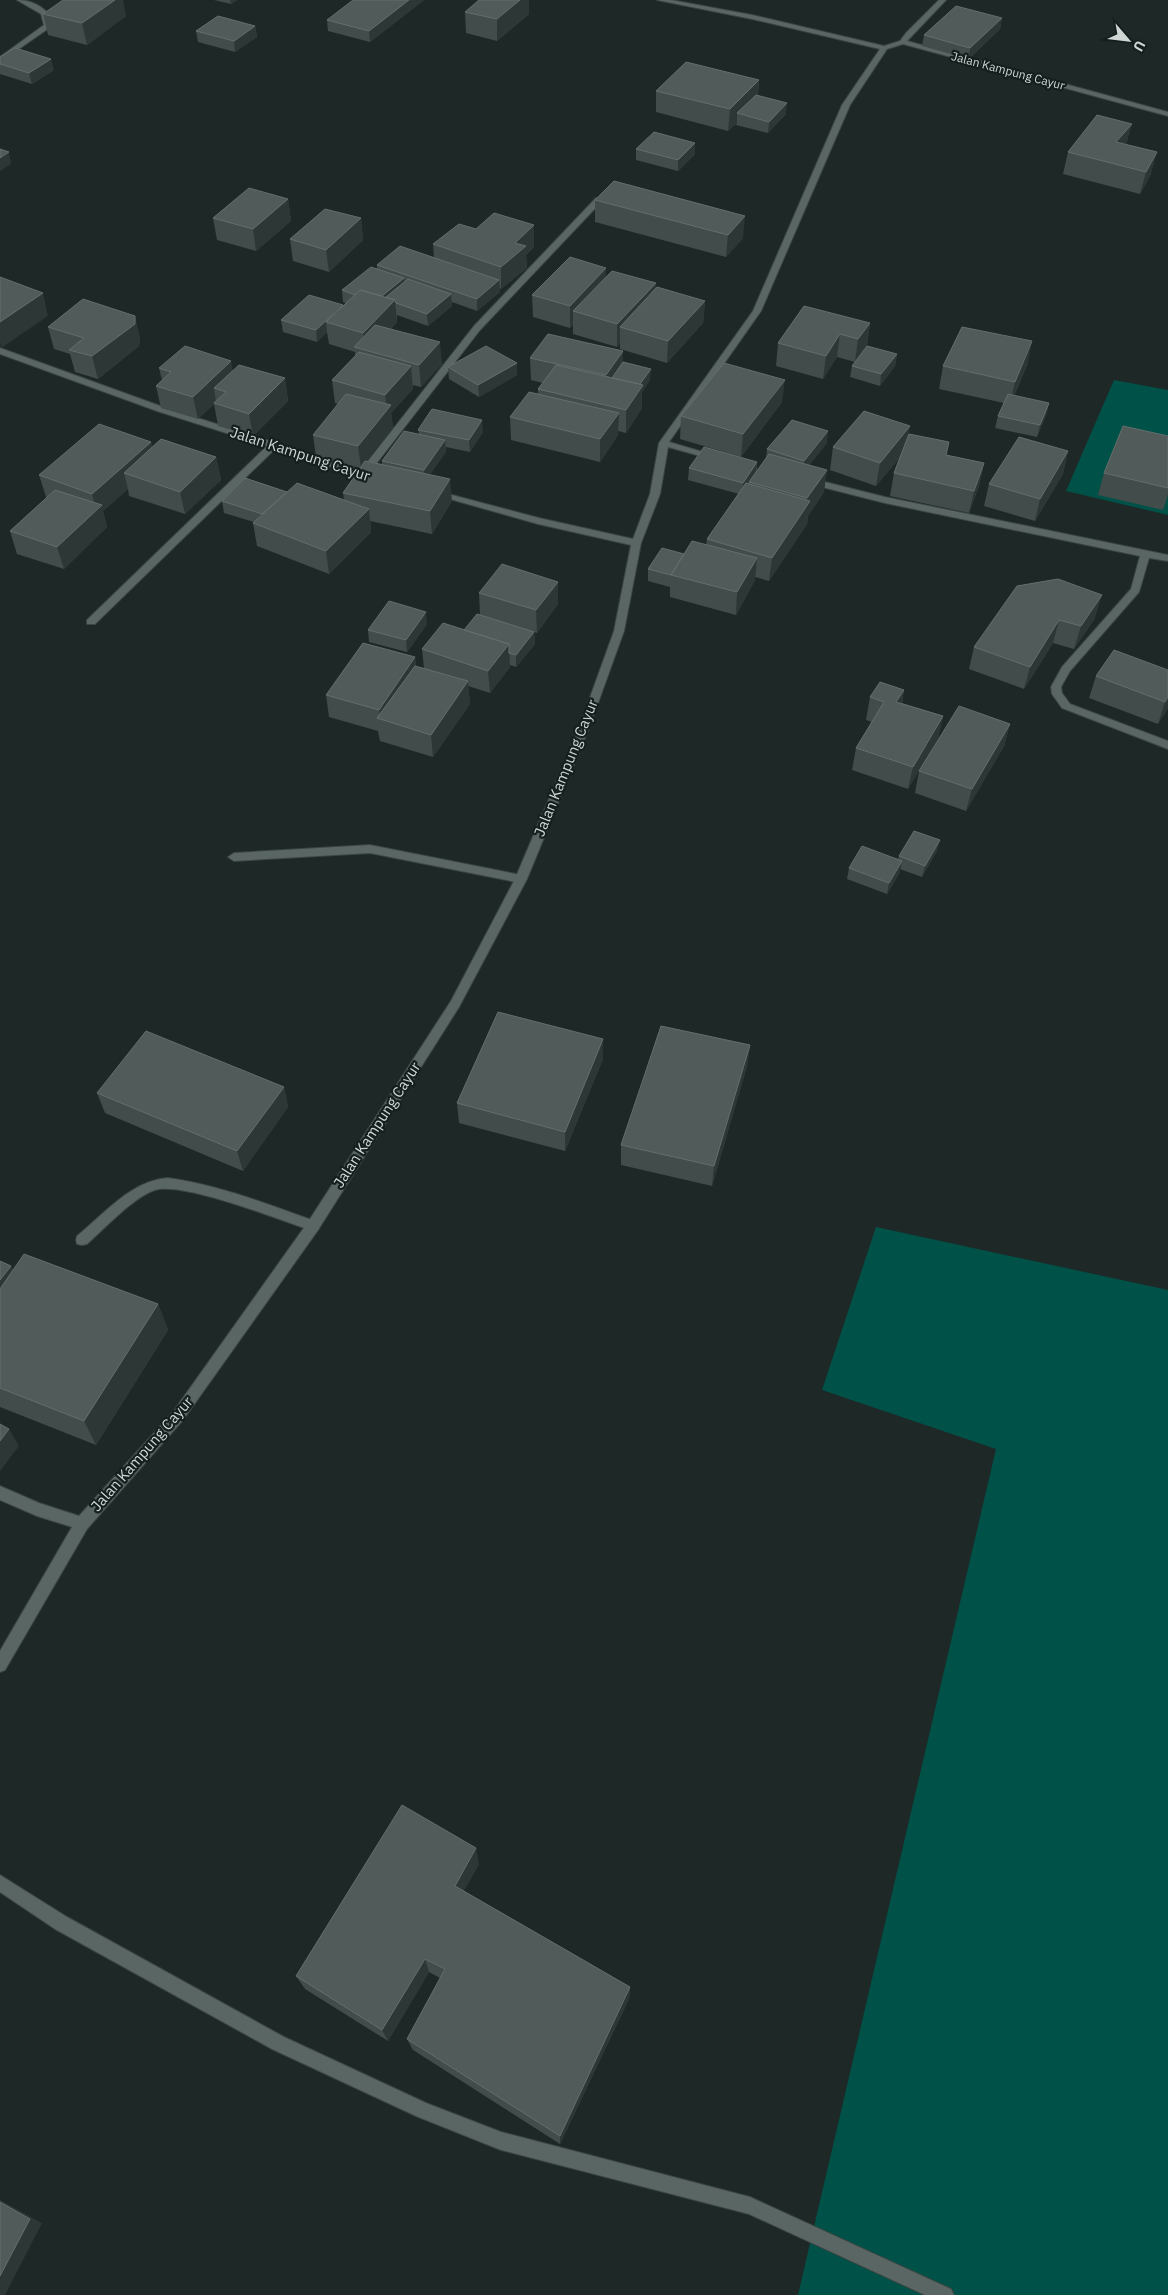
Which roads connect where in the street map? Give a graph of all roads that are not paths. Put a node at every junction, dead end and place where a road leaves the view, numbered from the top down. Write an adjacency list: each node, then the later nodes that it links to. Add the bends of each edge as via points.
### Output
1 (20, 0): 6 (street, via 45,13 49,18 48,26)
2 (660, 0): 5 (street, via 752,17)
3 (943, 0): 4 (street, via 908,34)
4 (904, 42): 5 (street); 7 (street, Jalan Kampung Cayur)
5 (884, 48): 10 (street, via 846,105 757,311)
6 (0, 60)
7 (1168, 114)
8 (599, 200): 13 (street, via 477,328)
9 (0, 351): 11 (street, Jalan Kampung Cayur, via 160,409)
10 (664, 443): 12 (street); 17 (street, Jalan Kampung Cayur, via 655,494)
11 (274, 445): 13 (street, Jalan Kampung Cayur); 20 (street)
12 (729, 461)
13 (363, 474): 14 (street, Jalan Kampung Cayur)
14 (381, 479)
15 (802, 479): 18 (street, via 885,500)
16 (427, 491): 17 (street)
17 (636, 543): 23 (street, Jalan Kampung Cayur, via 619,631 584,728)
18 (1145, 554): 19 (street); 21 (street, via 1136,590 1066,669 1056,687 1066,706)
19 (1168, 558)
20 (91, 622)
21 (1168, 745)
22 (234, 857): 23 (street, via 370,849)
23 (521, 879): 24 (street, Jalan Kampung Cayur, via 455,1004)
24 (313, 1226): 25 (street, via 185,1184 155,1184); 27 (street, Jalan Kampung Cayur, via 178,1416)
25 (82, 1240)
26 (0, 1493): 27 (street, Jalan Kampung Cayur)
27 (82, 1524): 28 (street, Jalan Kampung Cayur)
28 (0, 1665)
29 (0, 1884): 30 (street, via 61,1923 278,2043 422,2110 501,2141 750,2206)
30 (945, 2295)

